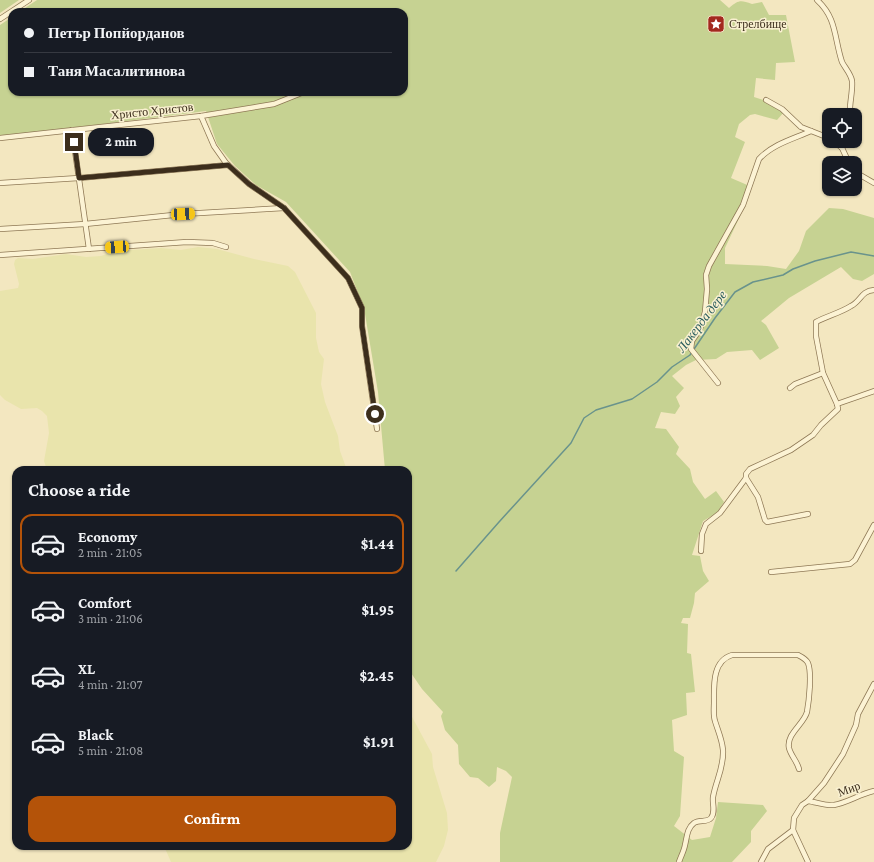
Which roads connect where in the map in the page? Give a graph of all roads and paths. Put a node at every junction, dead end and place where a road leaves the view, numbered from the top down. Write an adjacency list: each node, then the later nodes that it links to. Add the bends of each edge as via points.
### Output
1 (29, 0): 3 (street)
2 (817, 0): 6 (street, via 829,13 843,64 852,81)
3 (17, 8)
4 (294, 96): 7 (street, via 274,104)
5 (766, 100): 9 (street)
6 (850, 108)
7 (201, 116): 8 (street, Христо Христов); 14 (street, Христо Христов, via 214,146)
8 (72, 130): 11 (street, Христо Христов); 16 (street)
9 (811, 131): 10 (street); 27 (street, via 776,146 759,159 743,205 709,266 706,275 704,312 691,349)
10 (822, 135)
11 (0, 138)
12 (842, 148): 13 (street)
13 (846, 156)
14 (228, 165): 16 (street); 19 (street, Христо Христов, via 249,184)
15 (862, 176): 18 (street)
16 (79, 178): 17 (street); 20 (street)
17 (0, 183)
18 (874, 183)
19 (284, 208): 20 (street, via 183,214); 31 (street, Христо Христов, via 344,272 362,308 362,326)
20 (85, 224): 21 (street); 23 (street)
21 (0, 229)
22 (226, 247): 23 (street, via 213,243 187,242)
23 (89, 249): 24 (street)
24 (0, 255)
25 (874, 290): 26 (street, via 868,290 852,306 816,322)
26 (823, 373): 28 (street); 30 (street)
27 (718, 383)
28 (790, 388)
29 (874, 391): 30 (street)
30 (837, 404): 32 (street, via 838,409 812,435 791,450 751,468)
31 (377, 428)
32 (746, 478): 33 (street, via 758,497 767,522); 35 (street, via 720,513 706,524 702,534)
33 (808, 514)
34 (873, 525): 36 (street, via 855,560 850,564)
35 (701, 551)
36 (771, 572)
37 (874, 684): 40 (street, via 858,714 843,754 824,783)
38 (799, 769): 42 (street, via 789,743 806,717 809,664 798,655 727,656 721,661 715,675 714,719 722,740 723,751 722,768 712,799 714,808 709,819 697,821 692,825 687,833)
39 (874, 791): 40 (street, Мир, via 835,805)
40 (808, 801): 41 (street, via 795,816)
41 (793, 830): 43 (street, via 768,849); 44 (street)
42 (679, 862)
43 (762, 862)
44 (808, 862)

